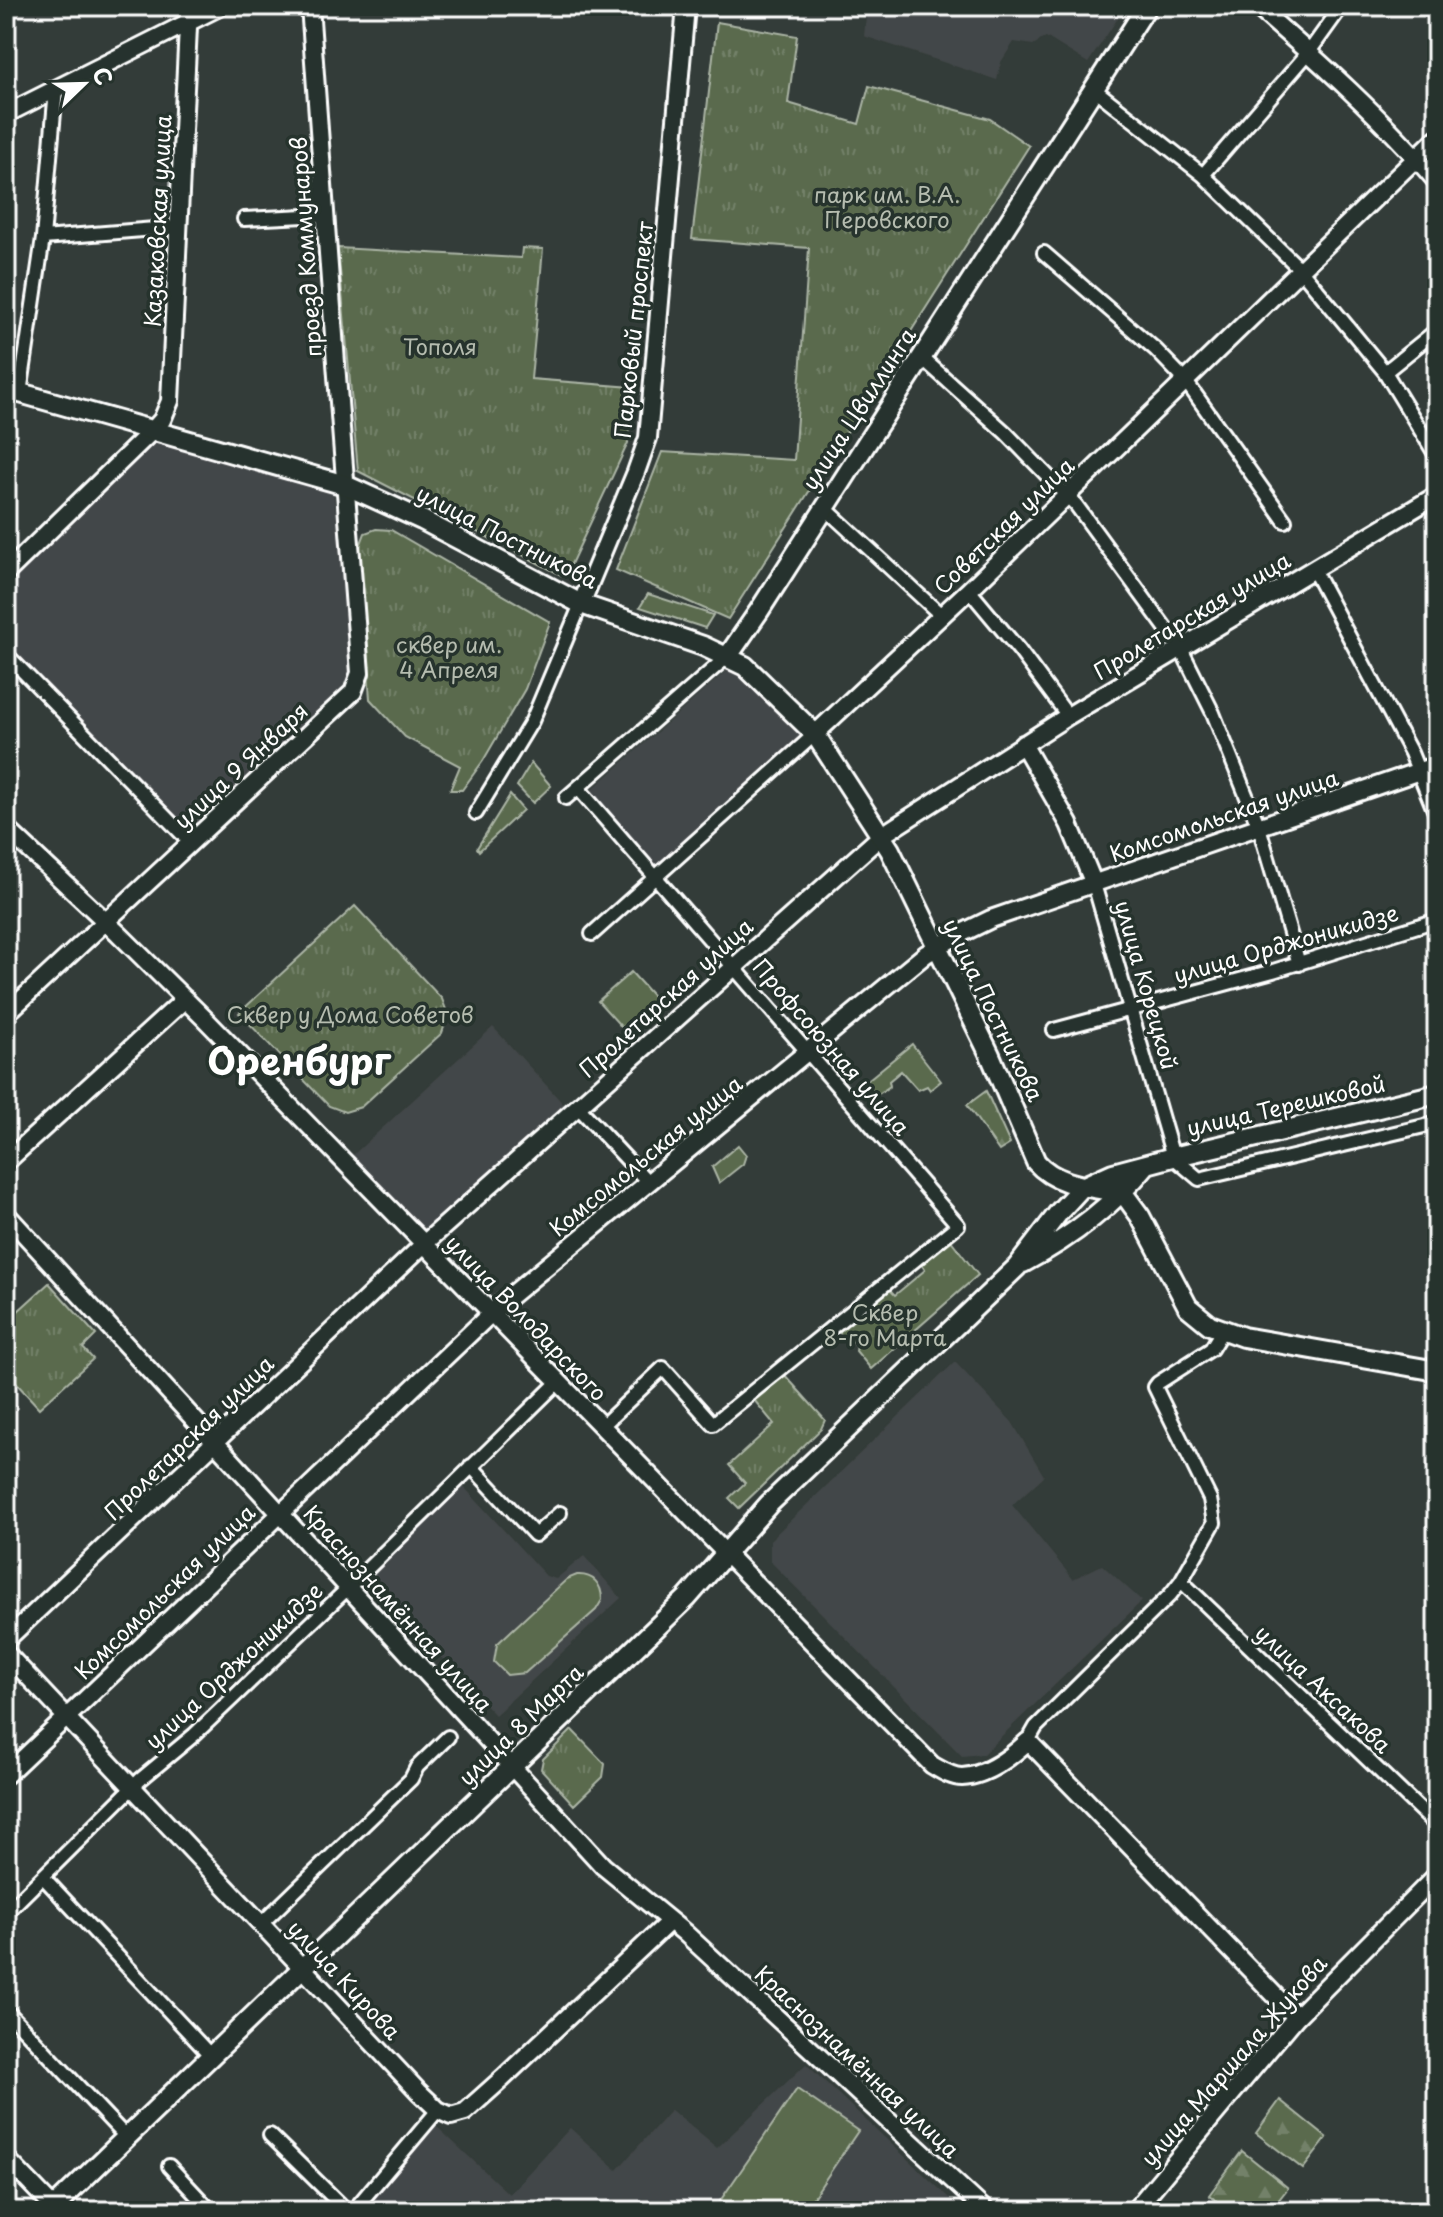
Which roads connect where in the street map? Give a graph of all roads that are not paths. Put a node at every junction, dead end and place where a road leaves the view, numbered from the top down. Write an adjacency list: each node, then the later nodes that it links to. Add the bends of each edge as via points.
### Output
1 (221, 6): 7 (main road)
2 (310, 6): 16 (main road, проезд Коммунаров)
3 (686, 6): 37 (main road, Парковый проспект, via 648,438)
4 (1147, 6): 10 (main road, улица Цвиллинга)
5 (1256, 6): 8 (main road)
6 (1342, 6): 8 (street)
7 (189, 14): 9 (main road); 18 (main road, Казаковская улица)
8 (1309, 52): 13 (main road); 14 (street)
9 (56, 89): 11 (main road); 19 (street)
10 (1094, 89): 14 (street); 23 (main road, улица Цвиллинга)
11 (6, 114)
12 (1437, 138): 13 (main road, Советская улица)
13 (1417, 158): 15 (main road); 21 (main road, Советская улица)
14 (1203, 175): 21 (street)
15 (1437, 182)
16 (325, 215): 17 (street); 29 (main road, проезд Коммунаров)
17 (244, 219)
18 (180, 227): 19 (street); 27 (main road, Казаковская улица, via 170,401)
19 (43, 238): 26 (street)
20 (1044, 253): 25 (street)
21 (1300, 269): 24 (street); 25 (main road, Советская улица)
22 (1437, 330): 24 (street)
23 (921, 357): 30 (street); 32 (main road, улица Цвиллинга)
24 (1385, 372): 28 (street)
25 (1185, 380): 30 (main road, Советская улица); 33 (street)
26 (13, 391): 27 (main road, улица Постникова)
27 (152, 431): 29 (main road, улица Постникова); 35 (main road, Казаковская улица)
28 (1437, 457)
29 (345, 485): 37 (main road, улица Постникова); 54 (main road, улица 9 Января, via 360,673 353,692)
30 (1067, 495): 36 (main road, Советская улица); 39 (street)
31 (1437, 495): 34 (main road, Пролетарская улица)
32 (824, 507): 38 (street); 41 (main road, улица Цвиллинга)
33 (1285, 521)
34 (1313, 569): 39 (main road, Пролетарская улица); 46 (street)
35 (6, 573)
36 (969, 590): 38 (main road, Советская улица); 42 (street)
37 (581, 604): 41 (main road, улица Постникова); 49 (street, Парковый проспект, via 532,721)
38 (942, 616): 43 (main road, Советская улица)
39 (1181, 649): 42 (main road, Пролетарская улица); 51 (street)
40 (6, 654): 54 (street)
41 (728, 656): 43 (main road, улица Постникова); 47 (street, улица Цвиллинга)
42 (1068, 716): 44 (main road, Пролетарская улица)
43 (815, 734): 53 (main road, улица Постникова); 55 (street, Советская улица)
44 (1023, 744): 53 (main road, Пролетарская улица); 56 (main road, улица Корецкой, via 1069,824)
45 (1437, 765): 46 (main road, Комсомольская улица)
46 (1420, 771): 50 (street); 51 (main road, Комсомольская улица)
47 (578, 788): 48 (street, улица Цвиллинга); 55 (street, Профсоюзная улица)
48 (566, 798)
49 (476, 813)
50 (1437, 817)
51 (1259, 827): 56 (main road, Комсомольская улица); 61 (street)
52 (6, 828): 58 (main road, улица Володарского)
53 (881, 836): 60 (main road, улица Постникова); 62 (main road, Пролетарская улица)
54 (190, 842): 58 (main road, улица 9 Января)
55 (655, 877): 59 (street, Советская улица); 62 (street, Профсоюзная улица)
56 (1094, 884): 60 (main road, Комсомольская улица, via 991,919); 64 (street, улица Корецкой)
57 (1437, 920): 61 (street, улица Орджоникидзе)
58 (105, 921): 63 (main road, улица Володарского); 65 (main road, улица 9 Января)
59 (592, 934)
60 (936, 947): 67 (main road, Комсомольская улица); 76 (main road, улица Постникова, via 1036,1162)
61 (1299, 964): 64 (street, улица Орджоникидзе)
62 (734, 966): 67 (street, Профсоюзная улица); 69 (main road, Пролетарская улица)
63 (185, 999): 72 (main road); 79 (main road, улица Володарского)
64 (1129, 1009): 66 (street, улица Орджоникидзе); 71 (street, улица Корецкой)
65 (6, 1014)
66 (1054, 1030)
67 (809, 1051): 75 (main road, Комсомольская улица); 85 (street, Профсоюзная улица, via 958,1225 713,1424 663,1368)
68 (1437, 1094): 71 (main road, улица Терешковой)
69 (578, 1107): 75 (street); 79 (main road, Пролетарская улица)
70 (1437, 1123): 71 (street, via 1199,1179)
71 (1173, 1157): 73 (main road, улица Терешковой)
72 (6, 1162)
73 (1146, 1165): 74 (main road, улица Терешковой); 77 (main road)
74 (1113, 1173): 76 (main road, улица Терешковой); 77 (main road)
75 (648, 1182): 81 (main road, Комсомольская улица)
76 (1082, 1187): 77 (main road, улица Постникова); 80 (main road, улица 8 Марта)
77 (1123, 1193): 80 (main road, улица 8 Марта); 82 (main road, via 1188,1307)
78 (6, 1214): 86 (main road, Краснознамённая улица)
79 (424, 1244): 81 (main road, улица Володарского); 86 (main road, Пролетарская улица)
80 (1017, 1267): 90 (main road, улица 8 Марта)
81 (491, 1314): 84 (main road, улица Володарского); 88 (main road, Комсомольская улица)
82 (1222, 1331): 83 (main road); 91 (street, via 1211,1349 1155,1387 1213,1508 1211,1530)
83 (1437, 1371)
84 (558, 1382): 85 (main road, улица Володарского); 87 (street, улица Орджоникидзе)
85 (601, 1427): 90 (main road, улица Володарского)
86 (217, 1443): 88 (main road, Краснознамённая улица); 93 (main road, Пролетарская улица)
87 (471, 1466): 89 (street, via 535,1535); 92 (street, улица Орджоникидзе)
88 (281, 1512): 92 (main road, Краснознамённая улица); 95 (main road, Комсомольская улица)
89 (560, 1513)
90 (724, 1552): 97 (main road, улица Володарского, via 932,1765 961,1777 976,1774); 98 (main road, улица 8 Марта, via 687,1598)
91 (1181, 1581): 97 (street); 101 (street, улица Аксакова)
92 (348, 1588): 98 (main road, Краснознамённая улица); 100 (street, улица Орджоникидзе)
93 (6, 1640)
94 (6, 1653): 95 (main road, улица Кирова)
95 (66, 1716): 99 (main road, Комсомольская улица); 100 (main road, улица Кирова)
96 (448, 1737): 106 (street)
97 (1028, 1741): 109 (main road)
98 (510, 1767): 105 (main road, Краснознамённая улица, via 603,1866); 107 (main road, улица 8 Марта)
99 (6, 1775)
100 (133, 1788): 103 (street, улица Орджоникидзе); 106 (main road, улица Кирова)
101 (1437, 1826)
102 (1437, 1875): 109 (main road, улица Маршала Жукова)
103 (43, 1877): 104 (street, улица Орджоникидзе); 110 (street)
104 (6, 1913)
105 (670, 1921): 111 (main road, via 465,2112 451,2116); 119 (main road, Краснознамённая улица)
106 (261, 1924): 107 (main road, улица Кирова)
107 (303, 1968): 110 (main road, улица 8 Марта); 111 (main road, улица Кирова)
108 (6, 2010): 113 (street)
109 (1296, 2017): 120 (main road, улица Маршала Жукова)
110 (212, 2057): 113 (main road, улица 8 Марта)
111 (438, 2110): 118 (street)
112 (270, 2135): 118 (street)
113 (127, 2138): 116 (main road, улица 8 Марта)
114 (6, 2158): 116 (main road)
115 (169, 2166): 117 (street)
116 (54, 2210)
117 (211, 2211)
118 (350, 2211)
119 (986, 2211)
120 (1134, 2211)

